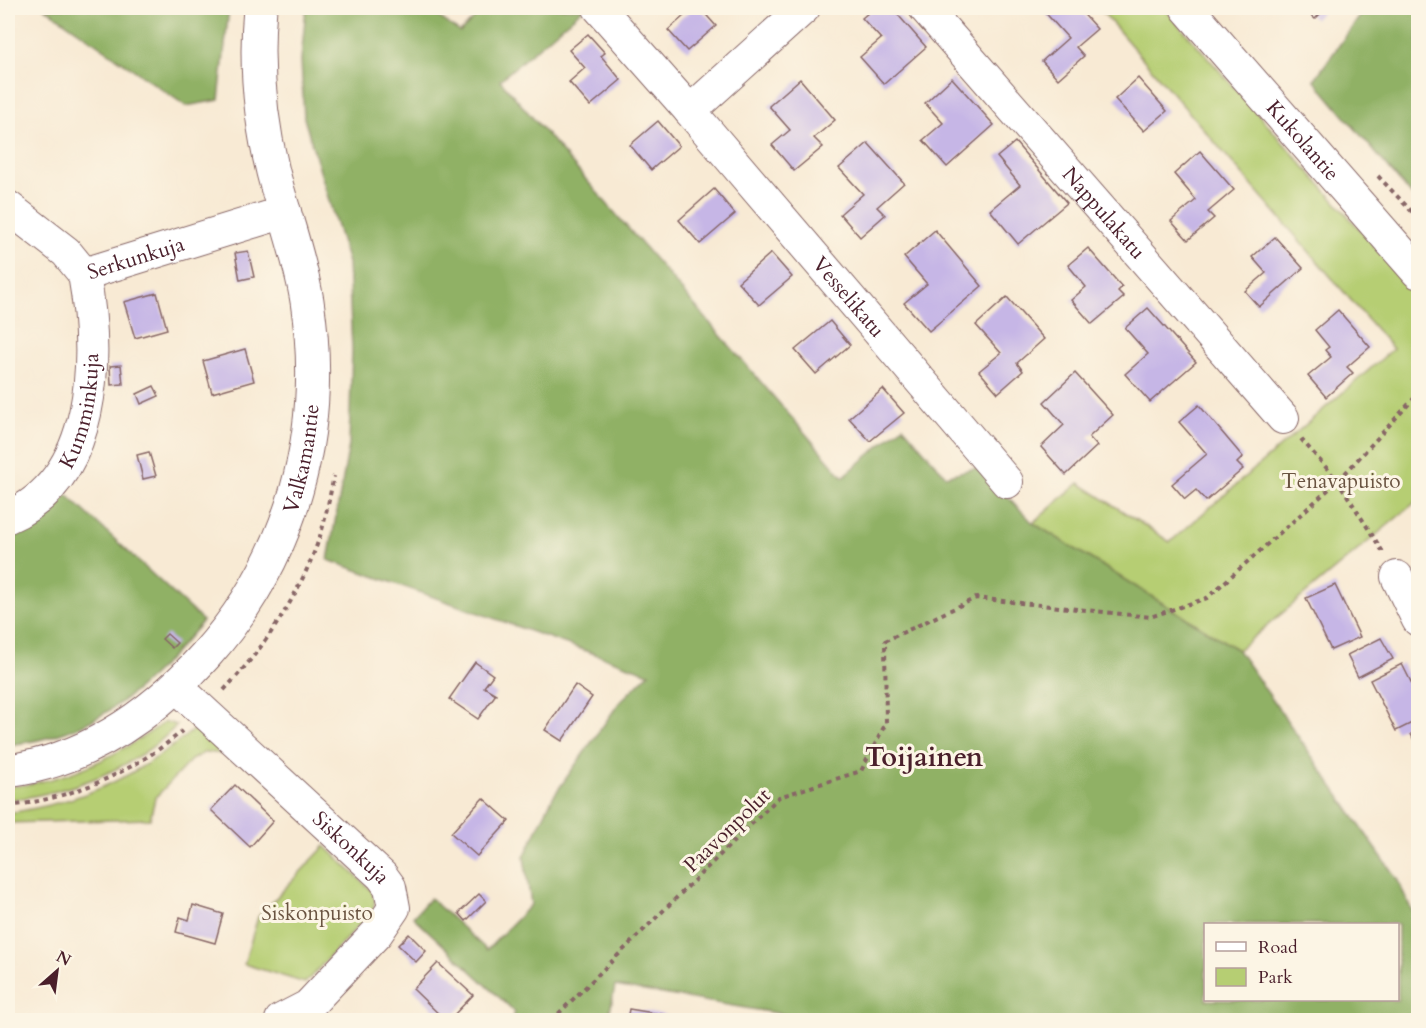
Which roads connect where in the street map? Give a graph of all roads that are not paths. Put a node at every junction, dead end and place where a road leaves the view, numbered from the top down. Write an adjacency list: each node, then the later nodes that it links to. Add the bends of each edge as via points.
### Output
1 (260, 8): 8 (street, Valkamantie, via 258,53 265,128)
2 (599, 8): 6 (street, Vesselikatu)
3 (804, 8): 6 (street)
4 (925, 8): 11 (street, Nappulakatu)
5 (1187, 8): 9 (street, Kukolantie)
6 (690, 111): 12 (street, Vesselikatu)
7 (8, 207): 10 (street, Serkunkuja, via 66,252)
8 (285, 212): 10 (street, Serkunkuja); 16 (street, Valkamantie, via 307,301 312,384 303,466 292,512 271,562 244,608)
9 (1419, 272)
10 (84, 274): 13 (street, Kumminkuja, via 92,337 79,437 67,466 47,491 26,509)
11 (1283, 418)
12 (1006, 482)
13 (8, 517)
14 (1397, 577): 15 (street)
15 (1419, 620)
16 (177, 687): 17 (street, Valkamantie, via 136,719 89,747 54,762); 18 (street, Siskonkuja, via 382,876 393,896 394,908 377,933 308,1006)
17 (8, 771)
18 (281, 1020)

